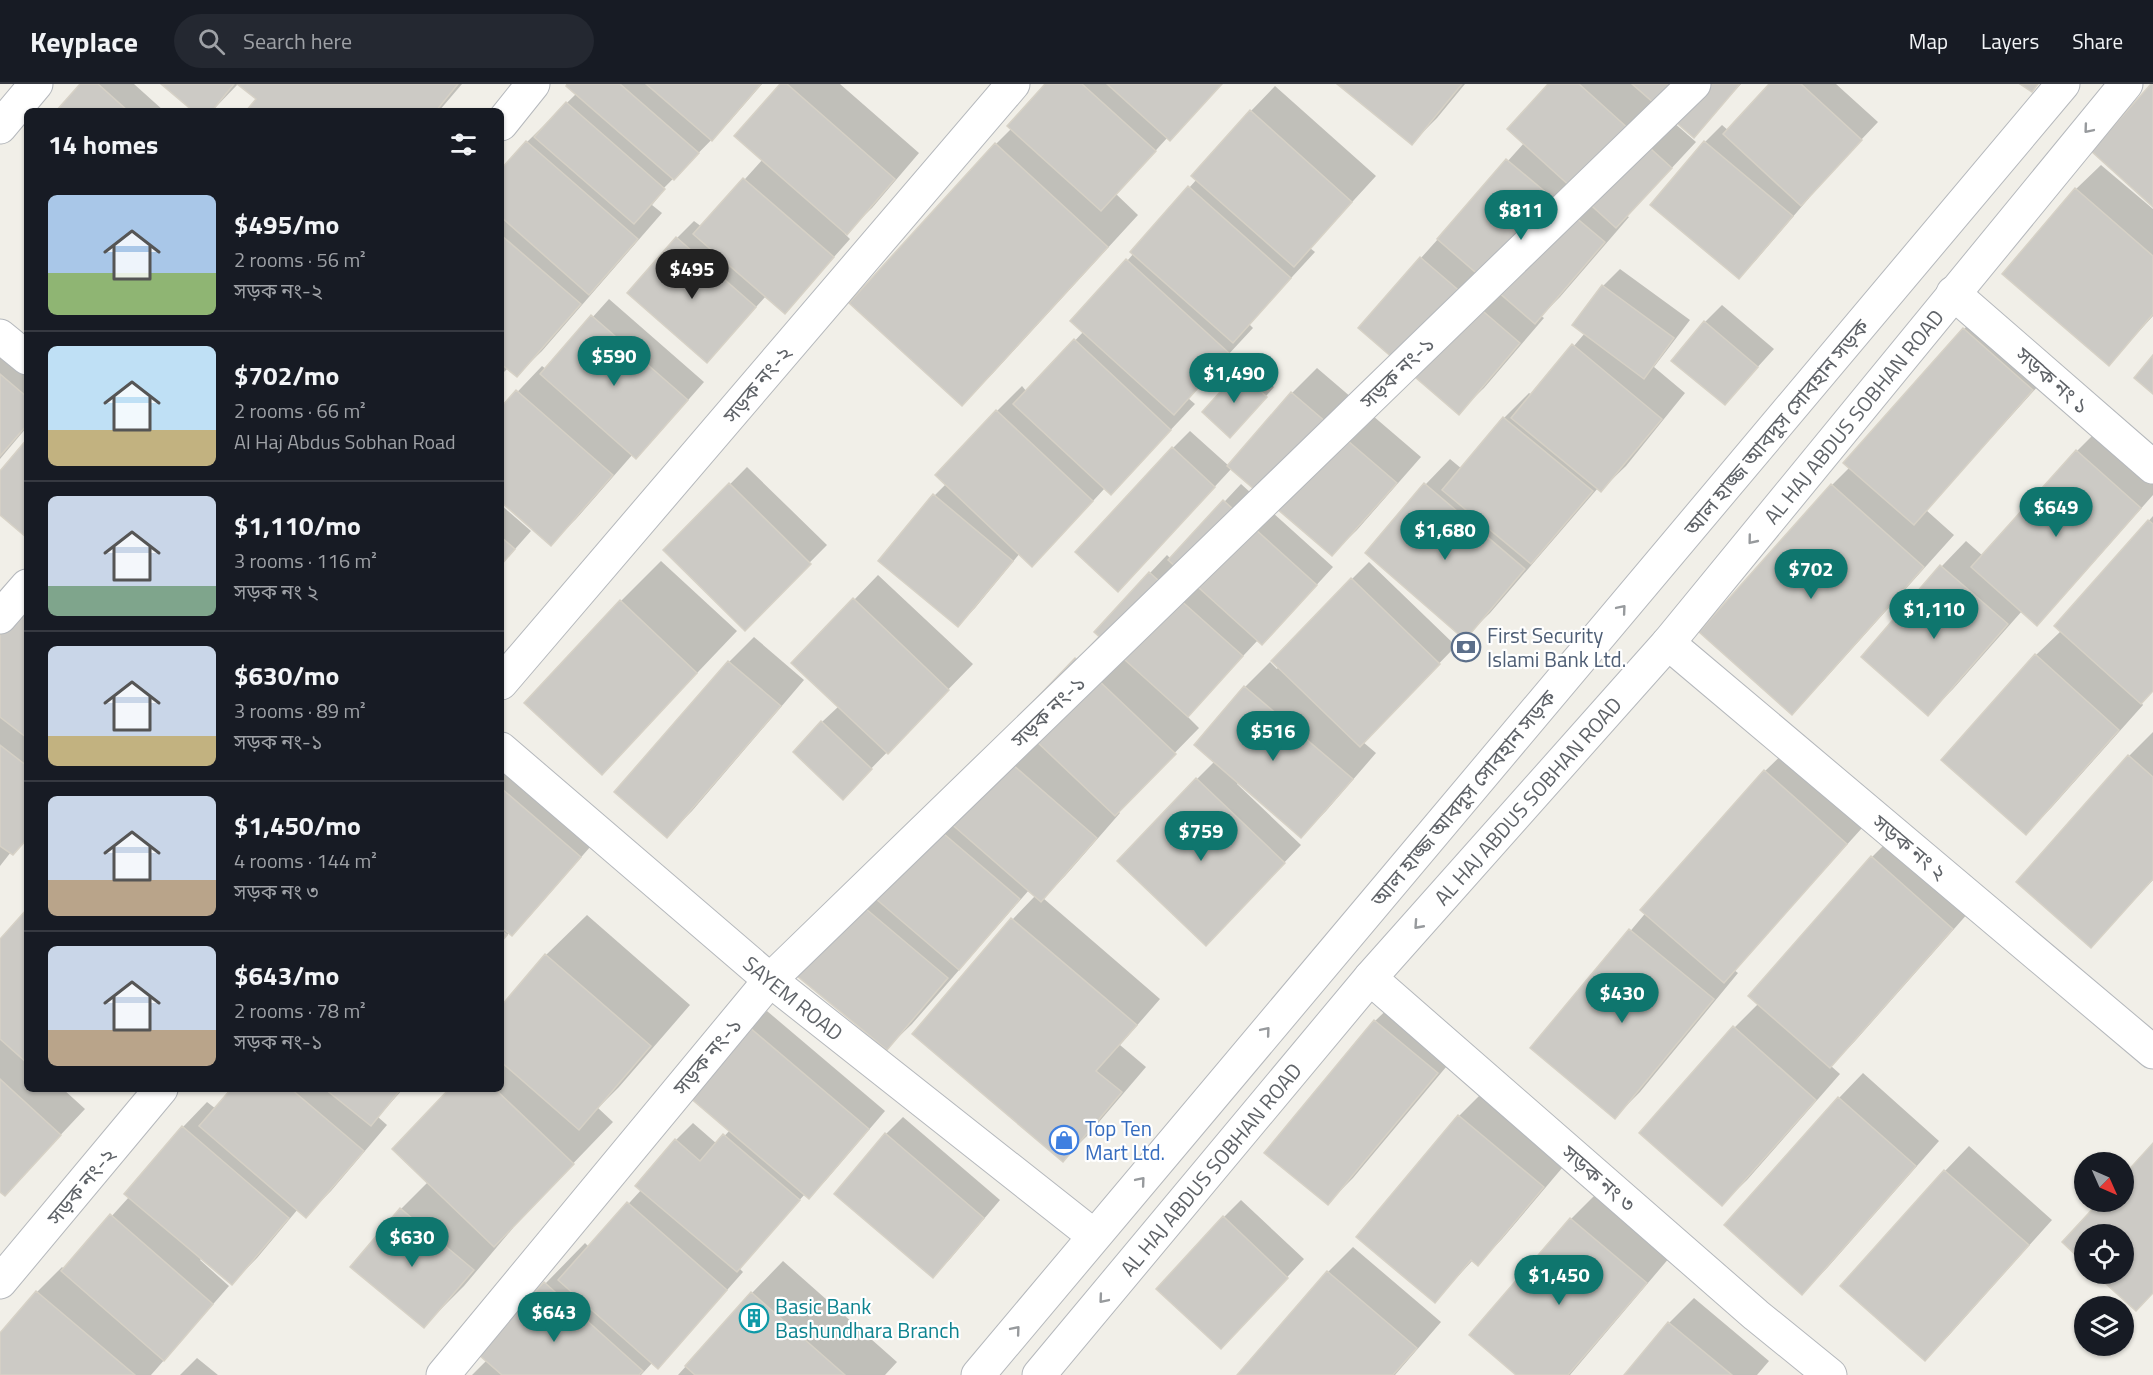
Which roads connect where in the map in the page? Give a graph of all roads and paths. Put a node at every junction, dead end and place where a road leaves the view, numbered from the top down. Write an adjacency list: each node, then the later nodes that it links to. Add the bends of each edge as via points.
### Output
1 (36, 84): 8 (street)
2 (533, 84): 7 (street)
3 (1013, 84): 16 (street, সড়ক নং-২)
4 (1694, 84): 19 (street, সড়ক নং-১)
5 (2063, 84): 22 (street, আল হাজ্জ আবদুস সোবহান সড়ক, one-way to 5)
6 (2126, 84): 9 (street, AL HAJ ABDUS SOBHAN ROAD, one-way to 9)
7 (504, 120)
8 (0, 127)
9 (1953, 293): 12 (street, সড়ক নং ১); 15 (street, AL HAJ ABDUS SOBHAN ROAD, one-way to 15)
10 (0, 336): 11 (street)
11 (24, 356)
12 (2153, 467)
13 (24, 589): 14 (street)
14 (0, 617)
15 (1668, 643): 18 (street, AL HAJ ABDUS SOBHAN ROAD, one-way to 18); 20 (street, সড়ক নং ২)
16 (504, 679)
17 (504, 752): 19 (street, SAYEM ROAD)
18 (1370, 978): 24 (street, AL HAJ ABDUS SOBHAN ROAD, one-way to 24); 27 (street, সড়ক নং ৩)
19 (770, 980): 22 (street, SAYEM ROAD); 25 (street, সড়ক নং-১)
20 (2153, 1052)
21 (158, 1092): 23 (street, সড়ক নং-২)
22 (1094, 1236): 26 (street, আল হাজ্জ আবদুস সোবহান সড়ক, one-way to 22)
23 (0, 1282)
24 (1057, 1369)
25 (443, 1375)
26 (978, 1375)
27 (1830, 1375)

